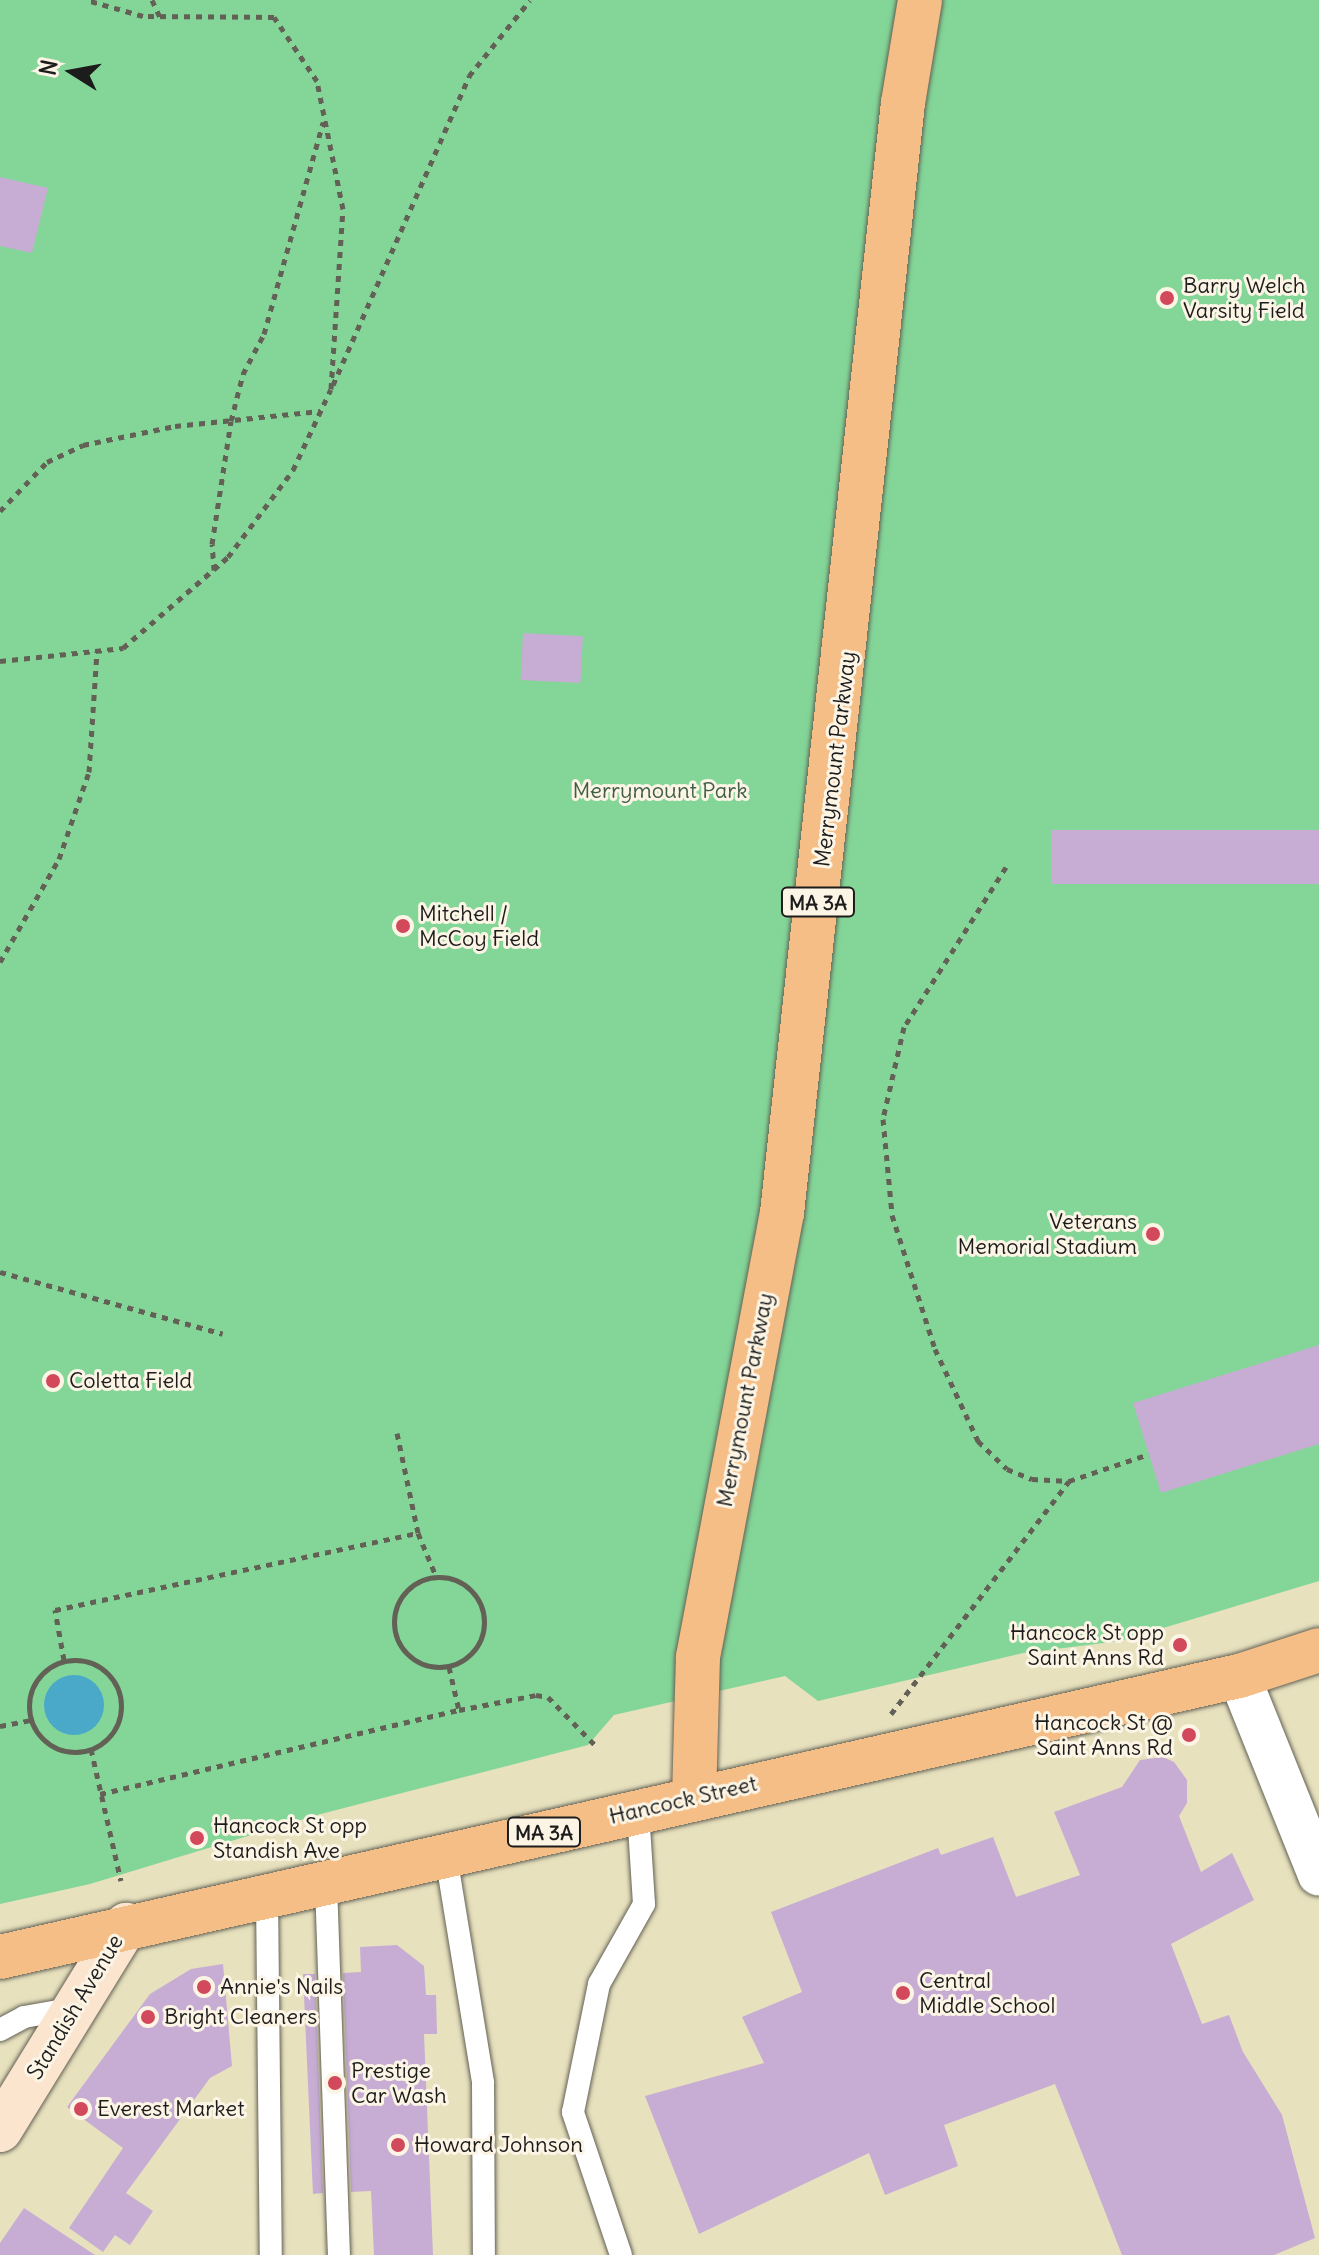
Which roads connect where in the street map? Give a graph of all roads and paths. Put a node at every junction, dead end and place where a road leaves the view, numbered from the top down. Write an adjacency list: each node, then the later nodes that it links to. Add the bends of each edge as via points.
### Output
1 (87, 0): 5 (path)
2 (152, 0): 5 (path)
3 (530, 0): 7 (path, via 469,76)
4 (920, 0): 34 (main road, Merrymount Parkway / MA 3A, via 903,103 784,1197 698,1657)
5 (160, 17): 6 (path, via 274,17 317,81)
6 (325, 118): 7 (path, via 343,209); 9 (path, via 264,334 243,374)
7 (331, 389): 8 (path)
8 (321, 411): 9 (path); 11 (path, via 293,470)
9 (231, 421): 10 (path, via 175,426 83,445 47,462); 11 (path, via 212,544)
10 (0, 511)
11 (214, 570): 12 (path, via 123,648)
12 (97, 651): 13 (path); 15 (path, via 89,772 59,859)
13 (0, 661)
14 (1006, 867): 20 (path, via 904,1027 883,1119 885,1174 892,1215 935,1349 978,1441 1007,1469 1032,1479)
15 (0, 962)
16 (0, 1272): 17 (path)
17 (223, 1334)
18 (397, 1433): 21 (path)
19 (1149, 1454): 20 (path)
20 (1069, 1481): 32 (path)
21 (418, 1533): 22 (path); 24 (path, via 55,1610)
22 (436, 1576): 25 (path, via 462,1582 473,1591 484,1616 481,1642 462,1662); 25 (path, via 409,1588 394,1628 408,1655 434,1667)
23 (1319, 1650): 26 (main road, Hancock Street)
24 (64, 1660): 28 (path, via 39,1676 32,1689); 31 (path, via 95,1664 116,1685 120,1716 114,1730)
25 (449, 1667): 27 (path)
26 (1239, 1676): 32 (main road, Hancock Street); 37 (street)
27 (459, 1710): 30 (path, via 548,1697); 33 (path)
28 (31, 1719): 29 (path); 31 (path, via 37,1733 61,1750)
29 (0, 1726)
30 (597, 1747)
31 (91, 1749): 33 (path)
32 (857, 1760): 34 (main road, Hancock Street)
33 (100, 1794): 38 (path)
34 (694, 1799): 35 (main road, Hancock Street / MA 3A)
35 (638, 1811): 36 (main road, Hancock Street / MA 3A); 49 (lane, via 644,1904 599,1984 573,2112)
36 (446, 1856): 39 (main road, Hancock Street / MA 3A); 48 (lane, via 483,2083)
37 (1319, 1875)
38 (121, 1881)
39 (326, 1884): 40 (main road, Hancock Street / MA 3A); 47 (lane)
40 (267, 1895): 41 (main road, Hancock Street / MA 3A); 46 (lane)
41 (126, 1925): 42 (main road, Hancock Street / MA 3A); 43 (street, Standish Avenue)
42 (0, 1957)
43 (75, 2008): 44 (lane, via 24,2017); 45 (street, Standish Avenue)
44 (0, 2030)
45 (0, 2130)
46 (271, 2255)
47 (339, 2255)
48 (484, 2255)
49 (621, 2255)

